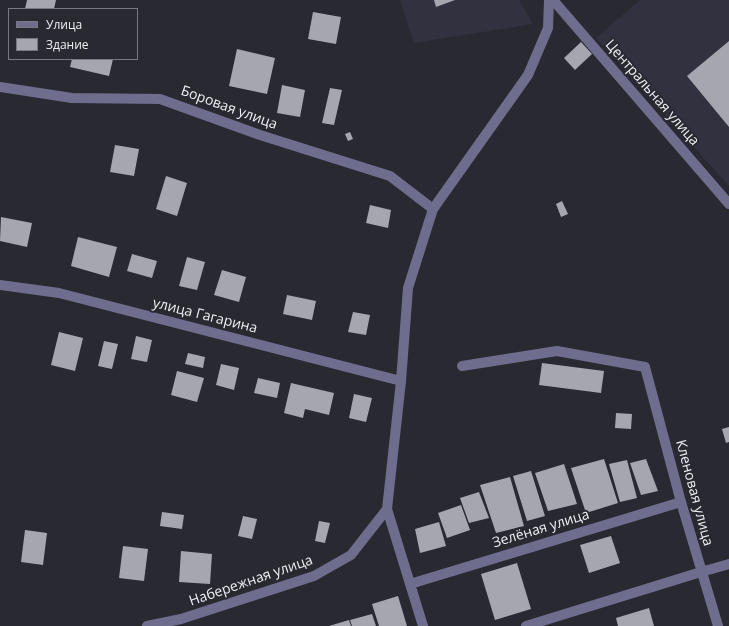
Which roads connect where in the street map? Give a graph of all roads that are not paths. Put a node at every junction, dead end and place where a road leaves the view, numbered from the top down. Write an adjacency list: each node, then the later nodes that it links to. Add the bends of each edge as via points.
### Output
1 (549, 0): 5 (street, via 548,28 528,75)
2 (553, 0): 4 (street, Центральная улица)
3 (0, 87): 5 (street, Боровая улица, via 72,98 160,99 260,135 390,176)
4 (729, 204)
5 (433, 209): 8 (street, via 408,288)
6 (0, 284): 8 (street, улица Гагарина, via 59,293)
7 (462, 366): 9 (street, Кленовая улица, via 557,351 645,367)
8 (402, 381): 10 (street)
9 (681, 502): 12 (street, Кленовая улица); 13 (street, Зелёная улица)
10 (387, 509): 13 (street); 14 (street, Набережная улица, via 351,555 314,576 181,619)
11 (729, 564): 12 (street)
12 (701, 572): 16 (street); 17 (street, Кленовая улица)
13 (410, 584): 15 (street)
14 (148, 626)
15 (423, 626)
16 (526, 626)
17 (718, 626)

